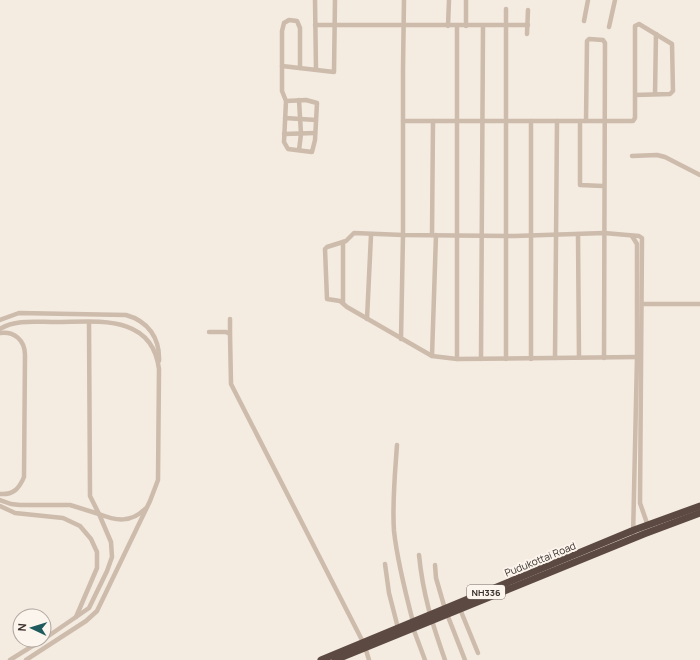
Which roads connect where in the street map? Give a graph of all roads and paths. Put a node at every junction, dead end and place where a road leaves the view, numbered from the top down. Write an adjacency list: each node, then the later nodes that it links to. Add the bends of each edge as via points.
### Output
1 (315, 0): 11 (street)
2 (335, 0): 12 (street)
3 (404, 0): 14 (street)
4 (449, 0): 15 (street)
5 (466, 0): 17 (street)
6 (588, 0): 10 (street)
7 (615, 0): 20 (street)
8 (506, 9): 19 (street)
9 (528, 10): 13 (street)
10 (584, 21)
11 (315, 25): 12 (street); 25 (street)
12 (335, 25): 14 (street); 25 (street, via 334,72)
13 (528, 25): 19 (street); 21 (street)
14 (404, 26): 15 (street); 33 (street)
15 (448, 26): 16 (street)
16 (457, 26): 17 (street); 35 (street)
17 (466, 26): 18 (street)
18 (483, 26): 19 (street); 36 (street)
19 (506, 26): 37 (street)
20 (609, 27)
21 (528, 34)
22 (656, 34): 26 (street); 26 (street, via 671,42 673,91 670,94); 27 (street, via 639,24 635,26)
23 (282, 66): 24 (street); 24 (street, via 282,31 284,23 289,20 298,21 300,28); 29 (street, via 282,91)
24 (300, 68): 25 (street)
25 (316, 69)
26 (655, 94): 27 (street)
27 (635, 95): 41 (street, via 634,120)
28 (299, 100): 29 (street); 31 (street); 32 (street, via 317,103)
29 (286, 101): 30 (street)
30 (285, 118): 31 (street); 43 (street)
31 (301, 119): 32 (street); 44 (street)
32 (316, 120): 42 (street)
33 (403, 121): 34 (street); 52 (street)
34 (433, 121): 35 (street); 53 (street)
35 (457, 121): 36 (street); 55 (street)
36 (482, 121): 37 (street); 56 (street)
37 (506, 121): 38 (street); 57 (street)
38 (531, 121): 39 (street); 58 (street)
39 (557, 121): 40 (street); 54 (street)
40 (583, 121): 41 (street); 41 (street, via 586,43 589,39 605,41); 48 (street, via 579,184)
41 (604, 121): 48 (street)
42 (315, 133): 44 (street); 45 (street, via 312,152)
43 (284, 134): 44 (street); 45 (street, via 284,142 288,148)
44 (301, 134): 45 (street)
45 (299, 150)
46 (632, 156): 47 (street, via 665,157)
47 (700, 175)
48 (603, 186): 49 (street)
49 (604, 233): 50 (street); 62 (street, via 630,235 637,244); 76 (street)
50 (578, 234): 54 (street); 73 (street)
51 (371, 235): 52 (street); 59 (street, via 352,234); 64 (street)
52 (403, 235): 53 (street); 71 (street)
53 (434, 235): 55 (street); 72 (street)
54 (556, 235): 58 (street); 75 (street)
55 (457, 236): 56 (street); 77 (street)
56 (482, 236): 57 (street); 78 (street)
57 (506, 236): 58 (street); 79 (street)
58 (530, 236): 80 (street)
59 (344, 242): 60 (street); 60 (street, via 325,249 325,297)
60 (343, 302): 64 (street)
61 (700, 304): 62 (street)
62 (640, 307): 74 (street); 82 (street)
63 (230, 319): 70 (street)
64 (367, 319): 71 (street)
65 (0, 320): 81 (street, via 19,313 131,316 148,326 158,346)
66 (89, 322): 67 (street, via 20,322); 81 (street, via 116,323 135,330 152,347); 90 (street, via 89,491)
67 (0, 329)
68 (209, 332): 70 (street)
69 (0, 333): 84 (street, via 9,333 18,338 24,347 25,355 24,478 16,490)
70 (230, 334): 104 (street, via 231,384)
71 (401, 339): 72 (street)
72 (432, 356): 77 (street)
73 (579, 357): 75 (street); 76 (street)
74 (637, 357): 76 (street); 82 (street)
75 (555, 358): 80 (street)
76 (604, 358)
77 (457, 359): 78 (street)
78 (481, 359): 79 (street)
79 (506, 359): 80 (street)
80 (531, 359)
81 (159, 369): 86 (street, via 159,475)
82 (638, 420): 91 (street, via 640,503); 92 (street)
83 (398, 445): 101 (street, via 394,530)
84 (0, 494)
85 (0, 500): 90 (street, via 20,505 70,505)
86 (150, 501): 90 (street, via 141,513 128,520 113,519); 109 (street, via 96,611 86,621)
87 (0, 506): 100 (street, via 15,513 58,517 74,523 92,539 98,560 96,575 80,612)
88 (700, 506): 91 (highway, Pudukottai Road / NH336)
89 (700, 513): 91 (highway, Pudukottai Road / NH336)
90 (99, 514): 100 (street, via 111,542 110,564 89,608)
91 (649, 528): 92 (highway, Pudukottai Road / NH336)
92 (633, 534): 96 (highway, Pudukottai Road / NH336)
93 (419, 555): 99 (street, via 421,580)
94 (385, 564): 102 (street)
95 (435, 566): 98 (street)
96 (507, 587): 97 (highway, Pudukottai Road / NH336); 98 (highway, Pudukottai Road / NH336)
97 (460, 609): 98 (highway, Pudukottai Road / NH336); 106 (street)
98 (446, 611): 99 (highway, Pudukottai Road / NH336); 115 (street)
99 (430, 618): 101 (highway, Pudukottai Road / NH336); 114 (street)
100 (71, 622): 103 (street)
101 (413, 625): 102 (highway, Pudukottai Road / NH336); 104 (highway, Pudukottai Road / NH336); 113 (street)
102 (398, 628): 104 (highway, Pudukottai Road / NH336)
103 (52, 634)
104 (364, 645): 107 (highway, Pudukottai Road / NH336); 110 (highway, Pudukottai Road / NH336); 112 (street)
105 (29, 648): 108 (street)
106 (478, 653)
107 (353, 657): 111 (highway, Pudukottai Road / NH336)
108 (10, 660)
109 (26, 660)
110 (321, 660)
111 (335, 660)
112 (370, 660)
113 (425, 660)
114 (445, 660)
115 (464, 660)

